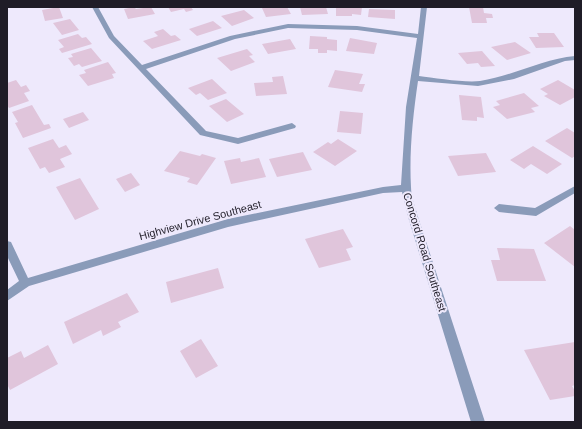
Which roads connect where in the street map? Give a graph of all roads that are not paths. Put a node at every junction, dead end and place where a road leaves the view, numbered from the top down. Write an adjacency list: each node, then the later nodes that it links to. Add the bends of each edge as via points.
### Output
1 (95, 7): 5 (street, via 111,37)
2 (424, 7): 3 (street, Concord Road Southeast)
3 (421, 36): 5 (street, via 333,26 289,26 251,32); 6 (street, Concord Road Southeast)
4 (575, 58): 6 (street, via 478,84)
5 (142, 68): 7 (street, via 203,133 238,141)
6 (414, 78): 8 (street, Concord Road Southeast, via 407,139)
7 (292, 126)
8 (406, 188): 12 (street, Highview Drive Southeast, via 383,190 228,223); 14 (street, Concord Road Southeast, via 416,228)
9 (575, 189): 10 (street, via 536,212)
10 (499, 208)
11 (7, 245): 12 (street)
12 (25, 283): 13 (street, Highview Drive Southeast)
13 (7, 296)
14 (478, 422)

